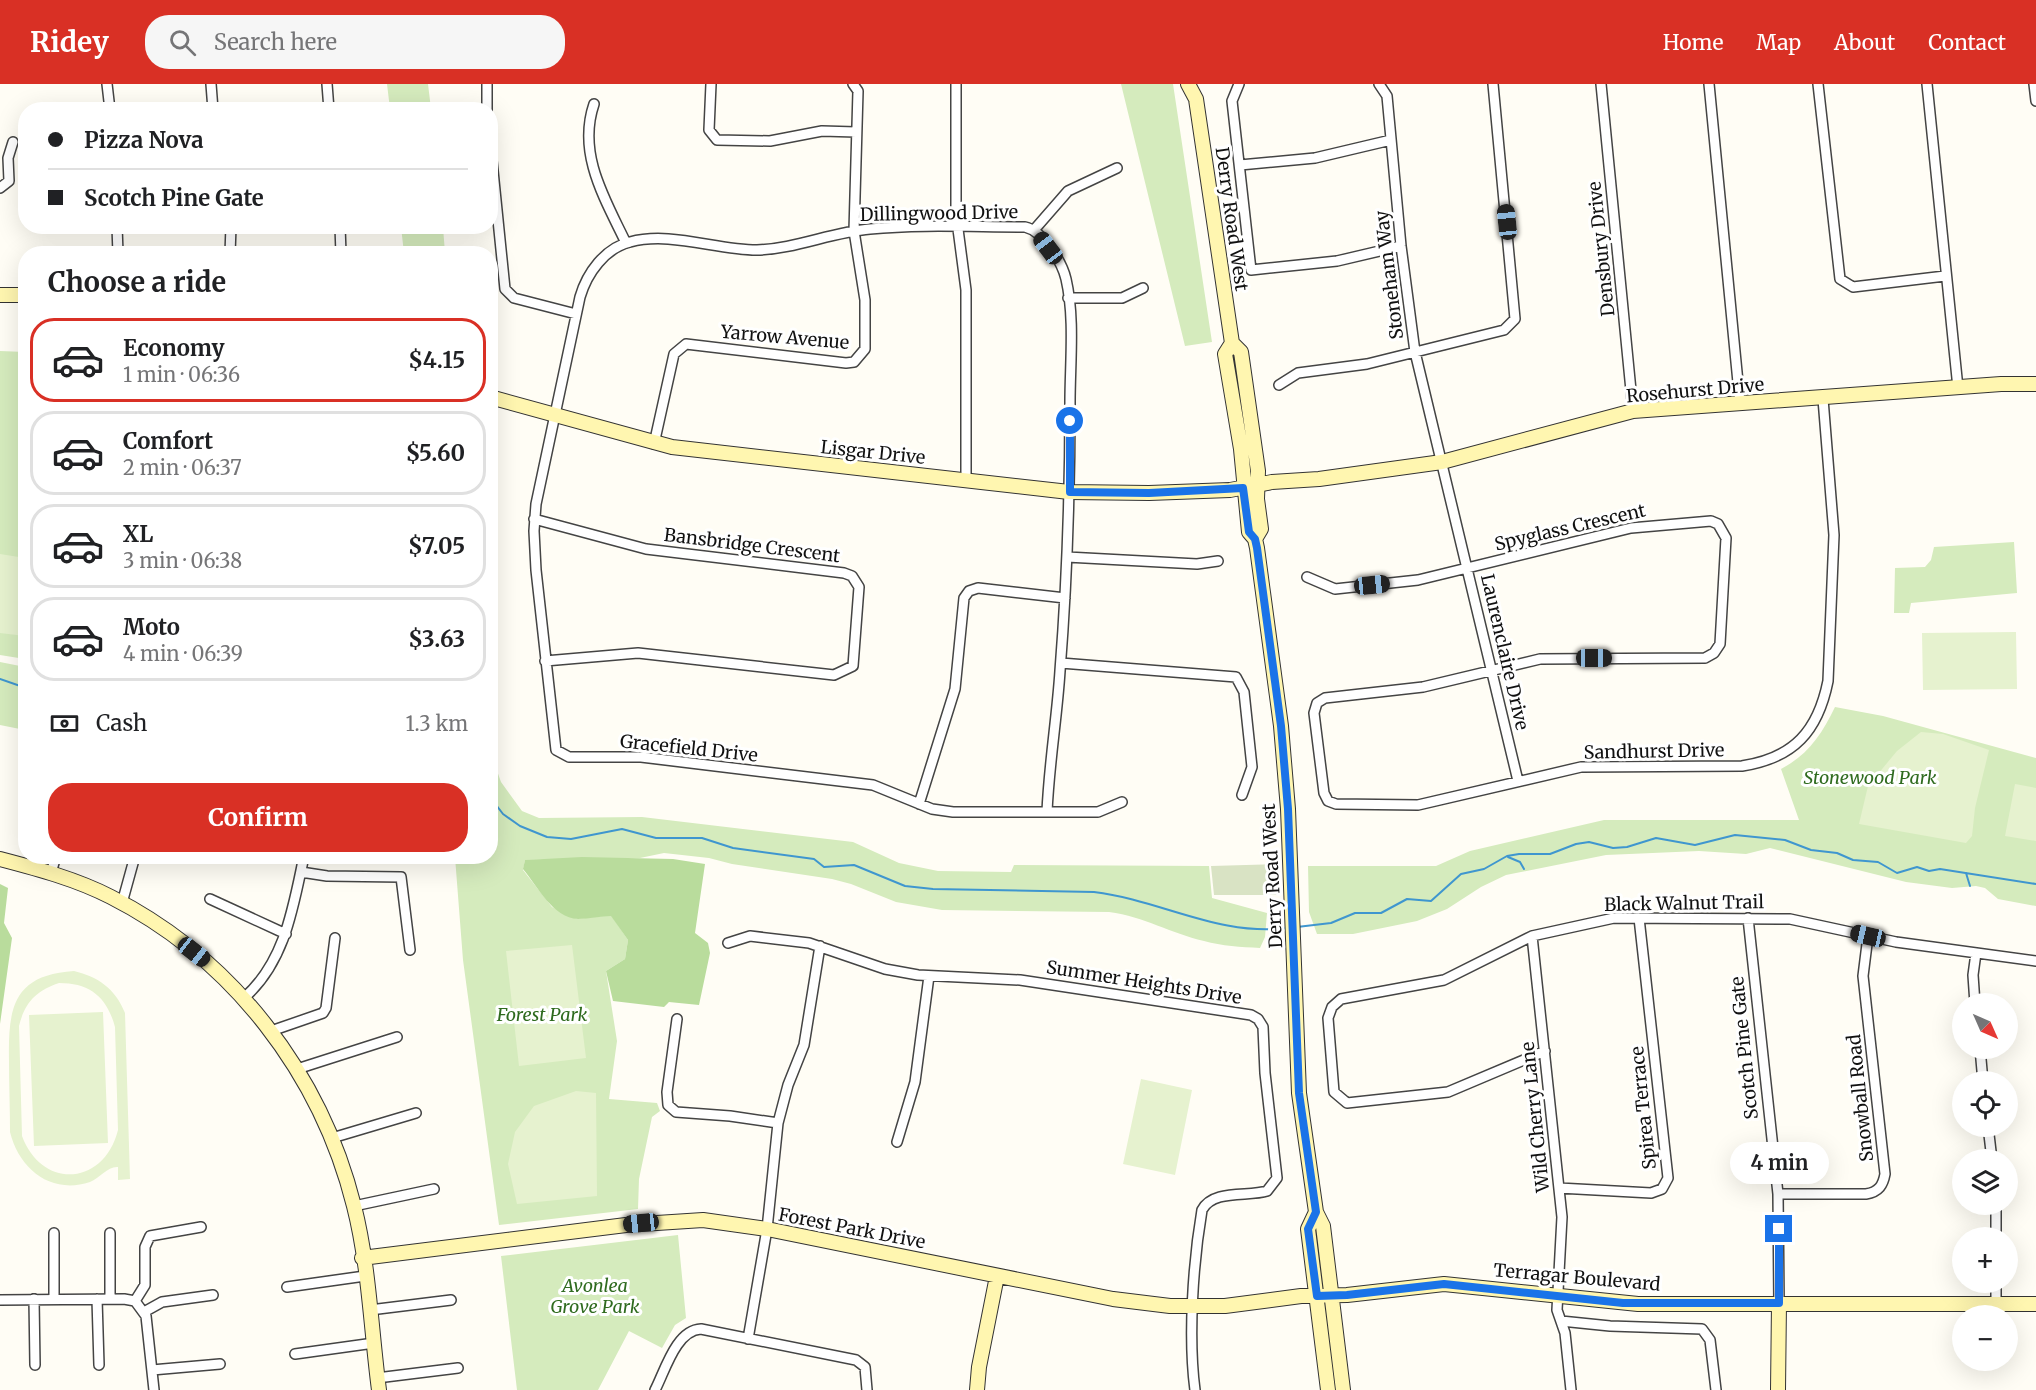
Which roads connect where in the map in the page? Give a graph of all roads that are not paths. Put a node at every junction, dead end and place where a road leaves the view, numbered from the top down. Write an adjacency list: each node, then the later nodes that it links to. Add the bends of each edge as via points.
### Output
1 (107, 84): 19 (street)
2 (211, 84): 20 (street)
3 (327, 84): 21 (street)
4 (488, 84): 22 (street)
5 (711, 84): 25 (street, via 709,130 717,140 770,141 822,131)
6 (854, 84): 25 (street, via 858,91)
7 (956, 84): 32 (street)
8 (1188, 84): 18 (street, Derry Road West)
9 (1201, 84): 18 (street, Derry Road West)
10 (1239, 84): 28 (street, via 1232,101)
11 (1379, 84): 26 (street, Stoneham Way, via 1387,96)
12 (1493, 84): 43 (street, via 1515,319 1504,330)
13 (1601, 84): 50 (street, Densbury Drive)
14 (1709, 84): 49 (street)
15 (1818, 84): 37 (street, via 1840,279 1853,287)
16 (1927, 84): 37 (street)
17 (2034, 84): 23 (street)
18 (1196, 99): 55 (street, Derry Road West, via 1232,343 1225,354)
19 (109, 102)
20 (212, 102)
21 (328, 102)
22 (488, 102)
23 (2036, 102)
24 (594, 104): 35 (street, via 587,130 590,159)
25 (856, 132): 34 (street)
26 (1391, 140): 28 (street, via 1315,158); 36 (street, Stoneham Way)
27 (14, 142): 30 (street, via 8,158 9,181)
28 (1240, 165): 36 (street, via 1251,270 1337,261)
29 (1117, 168): 33 (street, via 1068,191)
30 (0, 188)
31 (498, 220): 42 (street, via 505,289 514,298)
32 (958, 227): 33 (street, Dillingwood Drive); 34 (street, Dillingwood Drive); 54 (street, via 966,290)
33 (1034, 230): 41 (street, Dillingwood Drive, via 1062,268)
34 (854, 231): 35 (street, Dillingwood Drive, via 759,250 651,239); 52 (street, Yarrow Avenue, via 865,300 865,349 861,356 846,363 686,344 674,354)
35 (626, 243): 42 (street, Dillingwood Drive, via 610,252 590,273)
36 (1401, 246): 43 (street, Stoneham Way)
37 (1945, 276): 46 (street)
38 (1143, 288): 41 (street, via 1122,298)
39 (0, 295): 40 (street)
40 (18, 295)
41 (1068, 298): 56 (street, Dillingwood Drive)
42 (576, 315): 51 (street, Dillingwood Drive)
43 (1415, 352): 45 (street, via 1367,364 1298,373); 53 (street, Stoneham Way)
44 (2036, 384): 46 (street, Rosehurst Drive)
45 (1279, 385)
46 (1958, 388): 48 (street, Rosehurst Drive)
47 (498, 398): 51 (street, Lisgar Drive)
48 (1823, 399): 49 (street, Rosehurst Drive); 66 (street, Sandhurst Drive, via 1834,535 1828,681 1823,705 1813,725 1798,743 1762,763 1581,767)
49 (1740, 403): 50 (street, Rosehurst Drive)
50 (1633, 411): 53 (street, Rosehurst Drive)
51 (555, 415): 52 (street, Lisgar Drive); 57 (street, Gracefield Drive)
52 (654, 444): 54 (street, Lisgar Drive)
53 (1442, 462): 55 (street, Rosehurst Drive); 60 (street, Laurenclaire Drive)
54 (966, 480): 56 (street, Lisgar Drive)
55 (1250, 487): 56 (street, Lisgar Drive, via 1149,493); 108 (street, Derry Road West, via 1249,532 1255,539 1281,726 1299,1093)
56 (1070, 492): 58 (street, Dillingwood Drive)
57 (534, 519): 63 (street, Gracefield Drive); 63 (street, Bansbridge Crescent, via 646,549 844,573 852,576 859,587 853,666 834,675 638,653)
58 (1067, 557): 59 (street, via 1197,564); 62 (street, Dillingwood Drive)
59 (1218, 561)
60 (1468, 568): 61 (street, via 1418,580 1335,589); 65 (street, Laurenclaire Drive); 65 (street, Spyglass Crescent, via 1646,525 1711,521 1718,524 1725,538 1720,644 1709,656 1540,659)
61 (1307, 577)
62 (1065, 598): 64 (street, Dillingwood Drive); 69 (street, via 978,588 964,598 955,689)
63 (545, 661): 69 (street, Gracefield Drive, via 554,746 564,756 641,757 873,785)
64 (1061, 663): 67 (street, via 1236,677 1244,692 1252,767); 70 (street, Dillingwood Drive)
65 (1493, 672): 66 (street, Laurenclaire Drive); 66 (street, Sandhurst Drive, via 1423,687 1325,698 1317,703 1314,713 1323,793 1336,804 1418,805)
66 (1518, 781)
67 (1242, 795)
68 (1122, 802): 70 (street, Gracefield Drive, via 1098,812)
69 (919, 804): 70 (street, Gracefield Drive, via 953,812)
70 (1047, 812)
71 (0, 859): 72 (street)
72 (18, 864)
73 (18, 864): 78 (street)
74 (54, 864): 78 (street)
75 (133, 864): 80 (street)
76 (302, 864): 77 (street)
77 (301, 872): 83 (street); 89 (street, via 401,877)
78 (51, 873): 80 (street)
79 (210, 899): 83 (street)
80 (122, 903): 94 (street, via 194,952)
81 (1639, 918): 82 (street, Black Walnut Trail); 84 (street, Black Walnut Trail, via 1600,920); 105 (street, Spirea Terrace, via 1668,1178 1662,1189 1651,1194)
82 (1748, 918): 85 (street, Black Walnut Trail, via 1790,919); 106 (street, Scotch Pine Gate)
83 (286, 934): 94 (street, via 264,978)
84 (1532, 936): 98 (street, Wild Cherry Lane); 98 (street, Black Walnut Trail, via 1444,980 1337,1002 1328,1018 1334,1092 1347,1103 1448,1092)
85 (1868, 936): 90 (street, Black Walnut Trail); 106 (street, Snowball Road, via 1863,976 1884,1184 1866,1194)
86 (335, 938): 96 (street, via 323,1013)
87 (728, 943): 88 (street, via 750,936)
88 (820, 946): 92 (street, via 885,969); 101 (street, via 804,1046)
89 (410, 950)
90 (1976, 953): 91 (street, Black Walnut Trail); 93 (street)
91 (2036, 962)
92 (929, 976): 103 (street, via 915,1082); 132 (street, Summer Heights Drive, via 1020,980 1251,1015 1261,1022 1277,1178 1267,1191 1216,1198 1204,1206)
93 (1974, 993)
94 (244, 998): 96 (street)
95 (677, 1019): 101 (street, via 667,1092 671,1109 682,1114)
96 (271, 1031): 99 (street)
97 (397, 1038): 99 (street)
98 (1545, 1051): 105 (street, Wild Cherry Lane)
99 (297, 1069): 102 (street)
100 (416, 1113): 102 (street)
101 (778, 1123): 110 (street)
102 (332, 1138): 107 (street)
103 (897, 1142)
104 (434, 1188): 107 (street)
105 (1559, 1188): 120 (street, Wild Cherry Lane, via 1562,1232)
106 (1778, 1194): 129 (street, Scotch Pine Gate)
107 (354, 1206): 113 (street)
108 (1316, 1212): 119 (street, Derry Road West, via 1323,1226); 121 (street, Derry Road West, via 1308,1229)
109 (201, 1227): 128 (street, via 150,1236 145,1247 145,1285)
110 (766, 1229): 113 (street, Forest Park Drive, via 716,1221 675,1220); 115 (street, Forest Park Drive); 136 (street)
111 (54, 1233): 123 (street)
112 (110, 1233): 125 (street)
113 (362, 1258): 114 (street)
114 (365, 1276): 116 (street); 133 (street)
115 (997, 1276): 132 (street, Forest Park Drive, via 1113,1299); 148 (street)
116 (286, 1287)
117 (1996, 1293): 130 (street)
118 (213, 1295): 134 (street, via 162,1302)
119 (1332, 1295): 120 (street, Terragar Boulevard, via 1444,1284); 121 (street, Forest Park Drive); 151 (street, Derry Road West)
120 (1557, 1295): 129 (street, Terragar Boulevard, via 1638,1304); 135 (street, Wild Cherry Lane)
121 (1317, 1296): 132 (street, Forest Park Drive); 150 (street, Derry Road West)
122 (34, 1299): 123 (street); 126 (street); 140 (street)
123 (54, 1299): 124 (street)
124 (97, 1299): 125 (street); 141 (street)
125 (110, 1299): 128 (street)
126 (0, 1300)
127 (451, 1300): 133 (street)
128 (135, 1301): 134 (street)
129 (1779, 1303): 130 (street, Terragar Boulevard); 154 (street, Scotch Pine Gate)
130 (1996, 1304): 131 (street, Terragar Boulevard)
131 (2036, 1304)
132 (1193, 1307): 149 (street)
133 (370, 1310): 137 (street)
134 (144, 1312): 143 (street)
135 (1561, 1321): 152 (street, Wild Cherry Lane); 153 (street, via 1702,1329 1710,1340)
136 (748, 1338): 146 (street, via 701,1329 687,1333); 147 (street, via 856,1360 865,1366)
137 (374, 1343): 138 (street); 144 (street)
138 (295, 1354)
139 (220, 1364): 143 (street)
140 (35, 1365)
141 (99, 1365)
142 (458, 1368): 144 (street)
143 (152, 1371): 145 (street)
144 (378, 1384)
145 (154, 1390)
146 (655, 1390)
147 (867, 1390)
148 (977, 1390)
149 (1195, 1390)
150 (1328, 1390)
151 (1343, 1390)
152 (1571, 1390)
153 (1716, 1390)
154 (1778, 1390)

